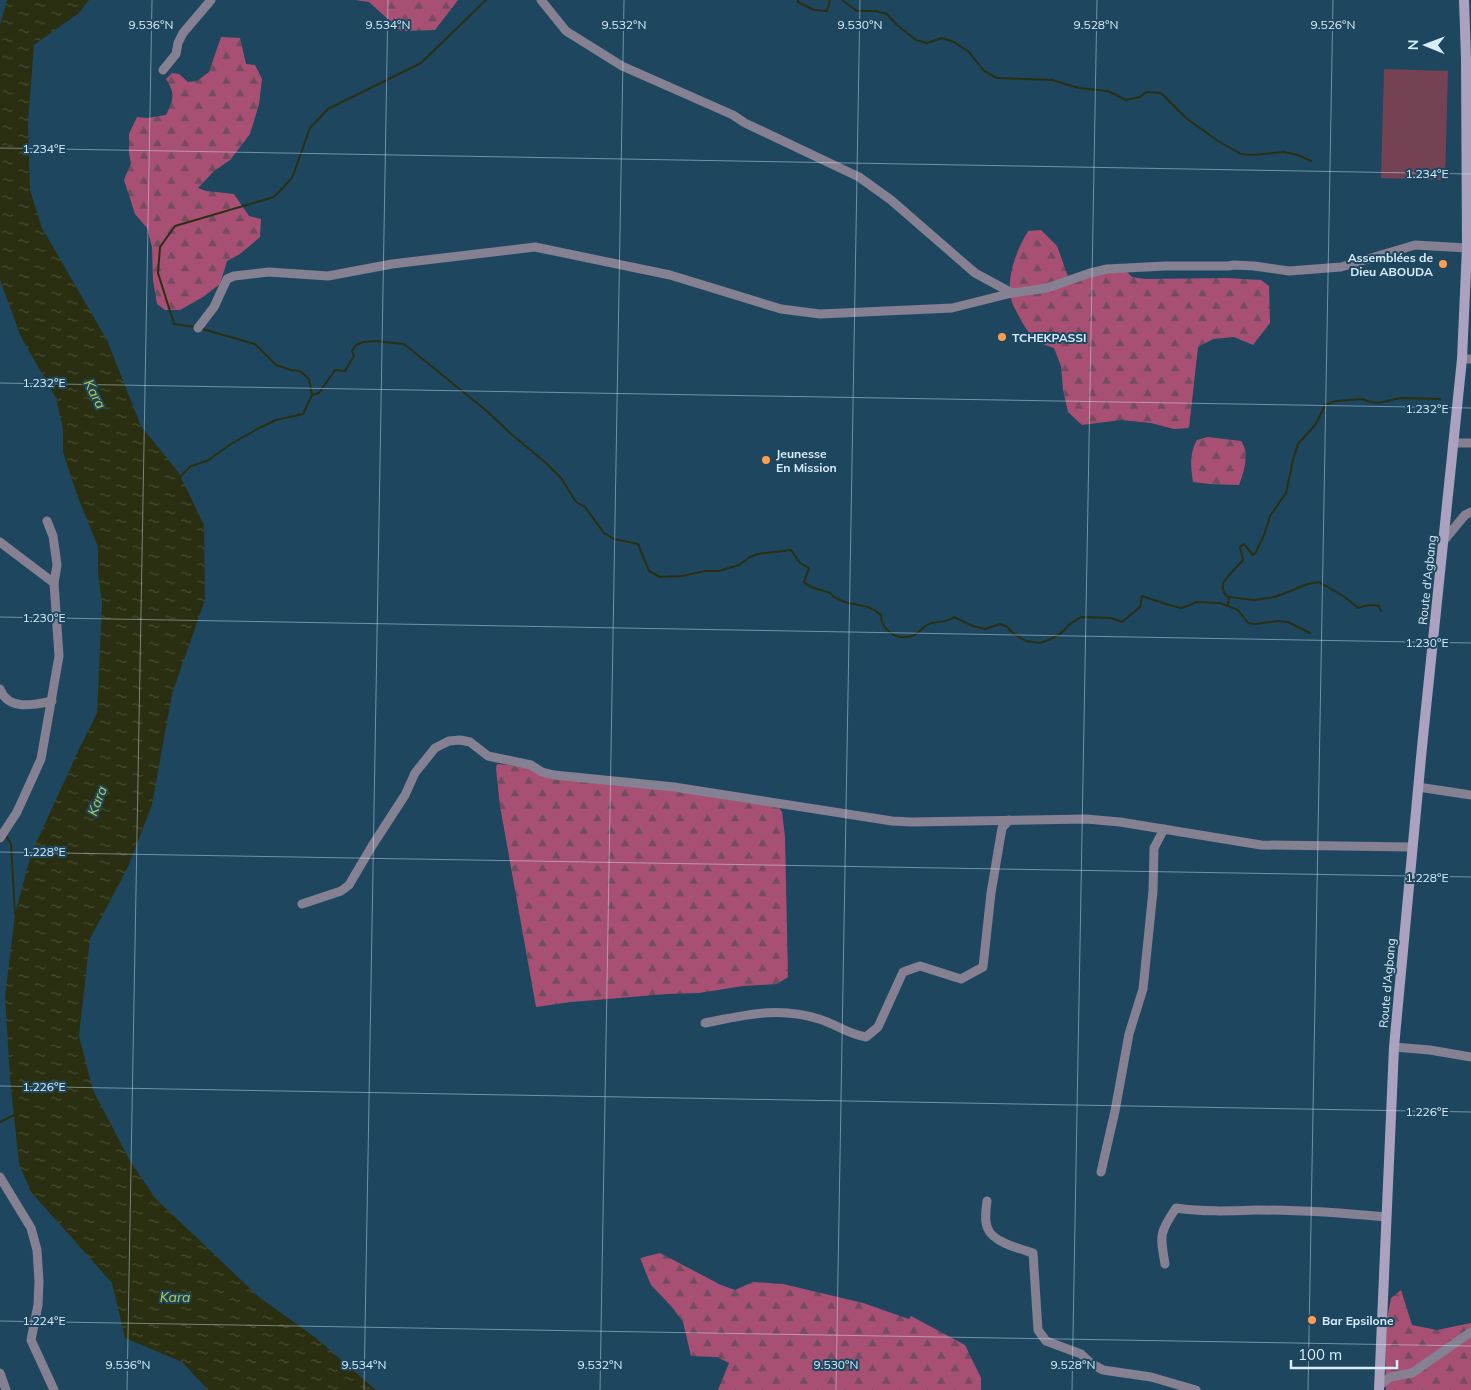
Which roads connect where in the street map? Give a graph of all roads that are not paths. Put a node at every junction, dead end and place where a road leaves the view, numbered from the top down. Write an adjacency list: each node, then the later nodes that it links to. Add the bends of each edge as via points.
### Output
1 (211, 0): 5 (street, via 183,33 176,54)
2 (541, 0): 7 (street, via 566,31 622,66 733,115 859,177 892,200 975,273)
3 (1464, 0): 4 (main road, Route d'Agbang)
4 (1469, 59): 6 (main road, Route d'Agbang)
5 (163, 70)
6 (1467, 248): 7 (street, via 1415,245 1341,266 1289,271 1234,264 1107,270 1047,288); 9 (main road, Route d'Agbang)
7 (1012, 293): 8 (street, via 952,308 820,314 781,308 670,275 535,247 392,264 328,276 279,272 234,276 227,279 214,308)
8 (198, 328)
9 (1467, 359): 10 (main road, Route d'Agbang)
10 (1453, 443): 11 (street); 14 (main road, Route d'Agbang)
11 (1471, 443)
12 (1471, 512): 14 (street)
13 (47, 520): 16 (street, via 57,565)
14 (1445, 539): 19 (main road, Route d'Agbang)
15 (0, 542): 16 (street)
16 (54, 583): 18 (street, via 59,656)
17 (0, 689): 18 (street, via 2,696 25,706)
18 (52, 701): 23 (street, via 41,759 17,812)
19 (1418, 787): 20 (street); 24 (main road, Route d'Agbang)
20 (1471, 795)
21 (1009, 820): 22 (street, via 1095,820); 25 (street, via 892,821 674,788 554,775 531,765 488,756 470,742 449,741 435,748 415,772 405,796 349,885 341,891); 26 (street, via 1002,828 983,967 961,979 920,966 903,972 878,1027 866,1037 795,1012 766,1012)
22 (1164, 829): 24 (street, via 1261,844); 29 (street, via 1154,848 1143,989 1129,1034)
23 (0, 838)
24 (1412, 847): 27 (main road, Route d'Agbang)
25 (302, 904)
26 (704, 1024)
27 (1394, 1048): 28 (street); 32 (main road, Route d'Agbang)
28 (1471, 1057)
29 (1101, 1172)
30 (0, 1177): 38 (street, via 31,1228 37,1250 40,1281 31,1340)
31 (987, 1201): 39 (street, via 988,1229 995,1237 1032,1253 1038,1330 1046,1341 1081,1354 1103,1370 1151,1377)
32 (1386, 1217): 33 (street, via 1256,1210 1201,1212 1176,1208 1165,1224 1161,1238); 36 (main road, Route d'Agbang)
33 (1165, 1264)
34 (1471, 1332): 36 (street, via 1412,1373 1390,1377)
35 (0, 1373): 37 (street)
36 (1379, 1388)
37 (6, 1390)
38 (54, 1390)
39 (1196, 1390)

